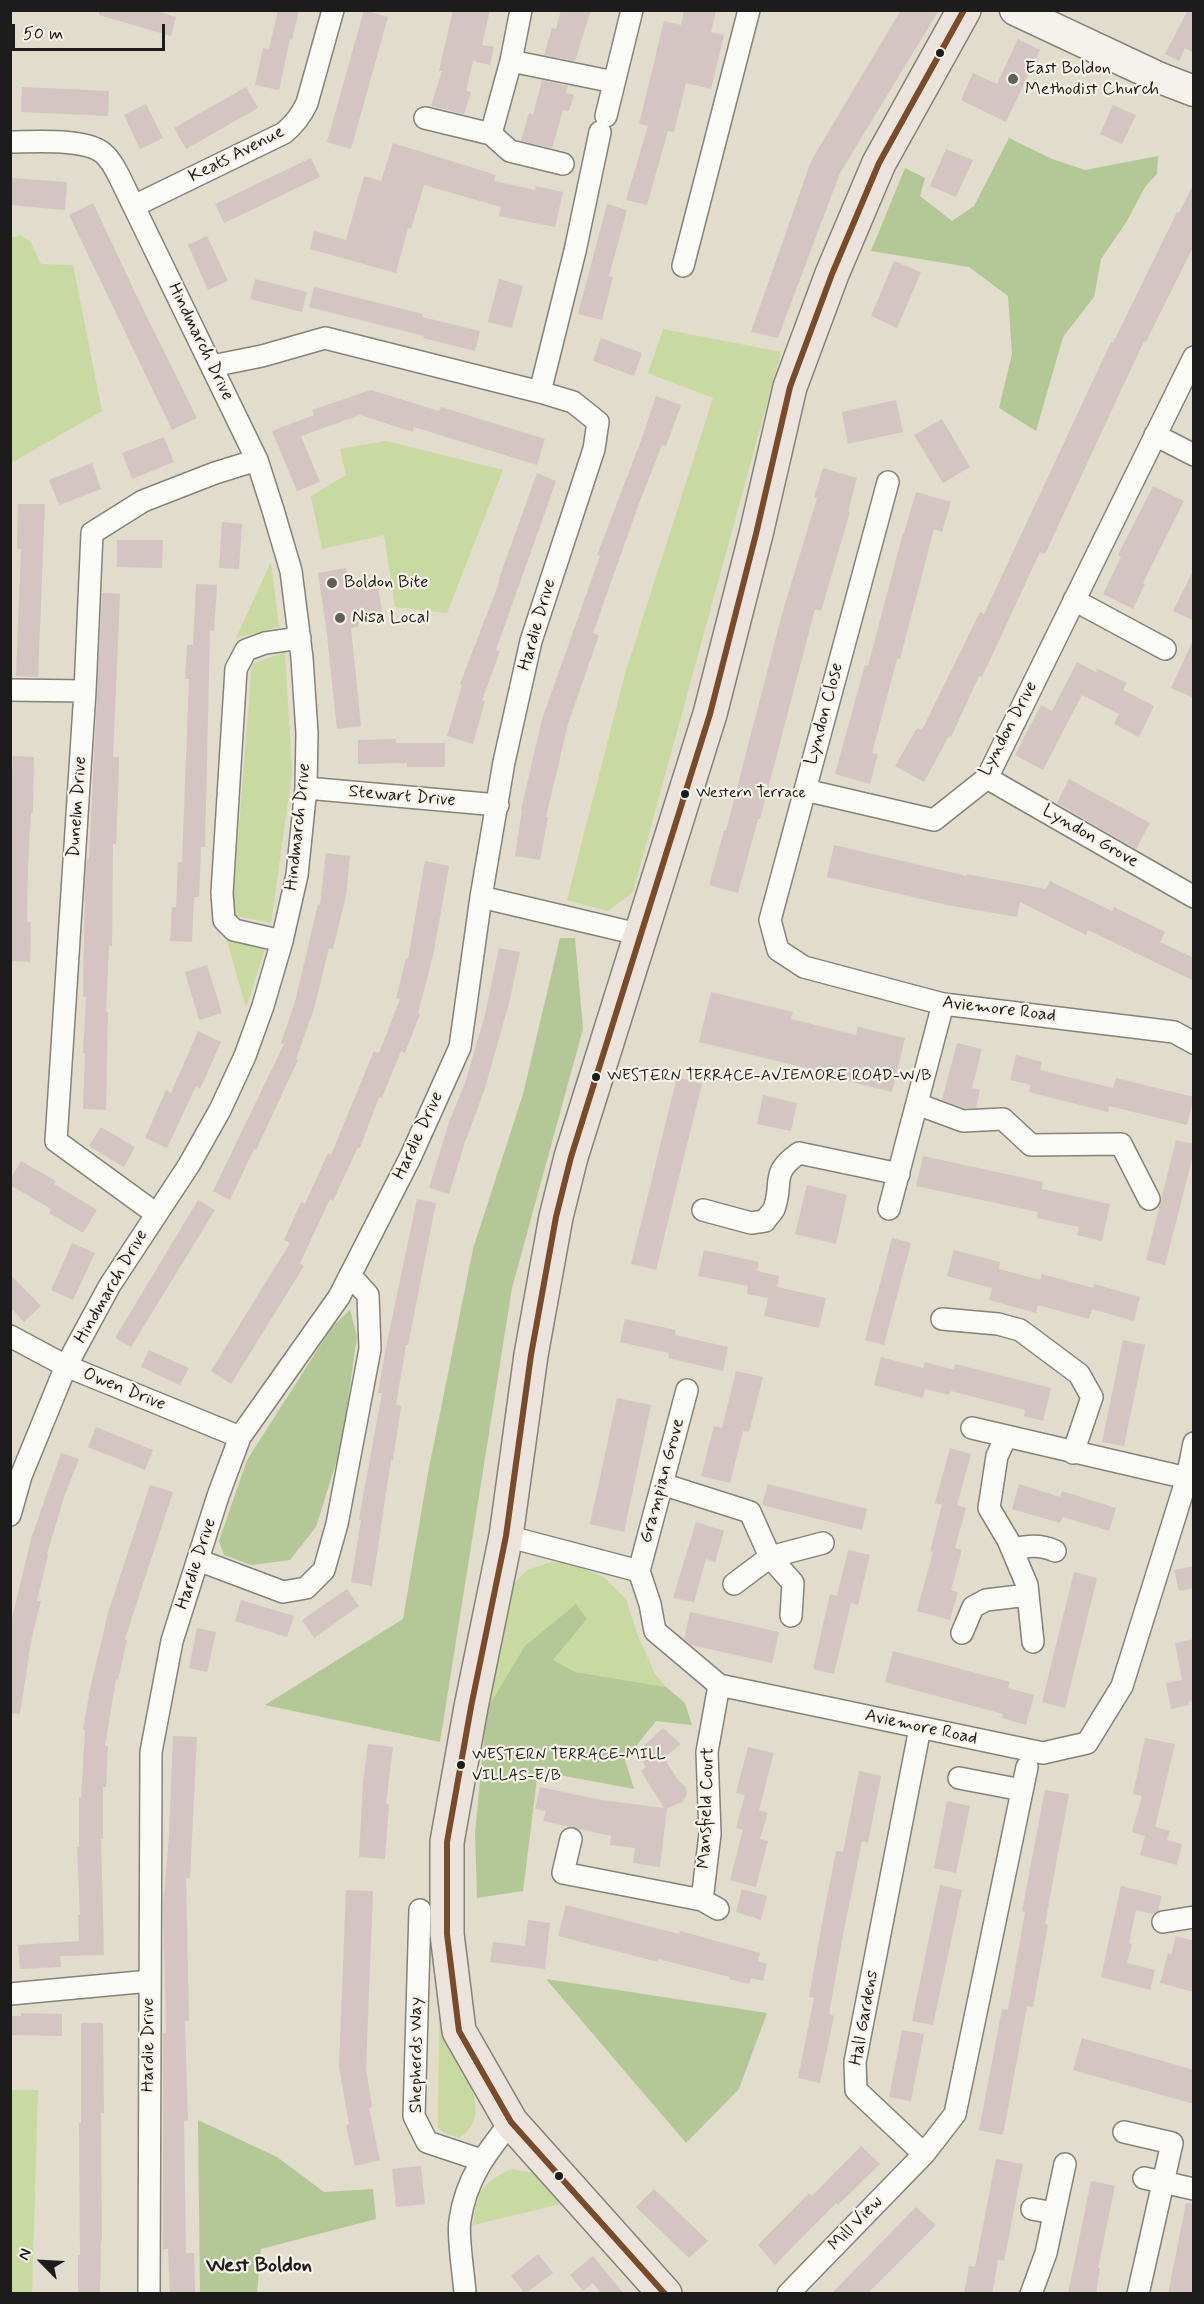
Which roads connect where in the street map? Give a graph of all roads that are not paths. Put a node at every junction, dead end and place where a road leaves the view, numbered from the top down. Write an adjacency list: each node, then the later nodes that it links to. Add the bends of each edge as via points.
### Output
1 (333, 10): 14 (street, Keats Avenue, via 307,103 294,125)
2 (521, 10): 7 (street)
3 (632, 10): 8 (street)
4 (749, 10): 15 (street)
5 (964, 10): 34 (main road, via 879,163 790,387 710,714)
6 (1015, 10): 9 (street)
7 (511, 61): 8 (street); 11 (street)
8 (614, 82): 18 (street)
9 (1194, 91)
10 (424, 118): 11 (street)
11 (491, 134): 13 (street, via 510,151)
12 (10, 142): 14 (street, Hindmarch Drive, via 92,146 102,152 120,176)
13 (563, 164)
14 (134, 206): 17 (street, Hindmarch Drive)
15 (683, 266)
16 (1194, 357): 19 (street, Lyndon Drive)
17 (212, 366): 18 (street, Hardie Drive, via 325,338); 21 (street, Hindmarch Drive)
18 (540, 392): 31 (street, Hardie Drive, via 573,402 598,422 594,449 531,641)
19 (1155, 435): 20 (street); 23 (street, Lyndon Drive)
20 (1194, 454)
21 (257, 460): 24 (street, Hindmarch Drive, via 291,571); 27 (street, Dunelm Drive, via 143,501 92,533)
22 (888, 482): 30 (street, Lyndon Close)
23 (1074, 600): 25 (street); 28 (street, Lyndon Drive)
24 (300, 638): 29 (street, Hindmarch Drive, via 307,733); 35 (street, via 246,650 236,669 223,882 224,920 234,930)
25 (1165, 649)
26 (10, 690): 27 (street)
27 (86, 691): 44 (street, Dunelm Drive, via 56,1141)
28 (987, 778): 30 (street, Lyndon Drive, via 934,820); 33 (street, Lyndon Grove)
29 (306, 788): 31 (street, Stewart Drive); 35 (street, Hindmarch Drive, via 297,874)
30 (805, 790): 36 (street, Lyndon Close, via 770,920 777,950)
31 (498, 805): 32 (street, Hardie Drive)
32 (481, 897): 34 (street); 45 (street, Hardie Drive, via 460,1047 410,1158)
33 (1194, 897)
34 (642, 935): 58 (main road, via 571,1157 556,1217 531,1354)
35 (282, 941): 44 (street, Hindmarch Drive, via 245,1056 225,1099 189,1165)
36 (804, 967): 37 (street, Aviemore Road)
37 (943, 1004): 38 (street, Aviemore Road, via 1174,1032); 39 (street)
38 (1194, 1043)
39 (917, 1104): 40 (street); 41 (street, via 963,1121 1003,1119 1031,1145 1121,1144)
40 (899, 1174): 42 (street); 43 (street, via 799,1153 785,1163 778,1179 774,1209 765,1221 751,1223)
41 (1149, 1199)
42 (890, 1209)
43 (703, 1210)
44 (155, 1213): 48 (street, Hindmarch Drive)
45 (350, 1275): 51 (street, Hardie Drive, via 339,1297); 63 (street, via 368,1295 370,1348 337,1524 324,1570 306,1588 283,1592)
46 (942, 1319): 54 (street, via 1020,1329 1079,1374 1092,1397)
47 (10, 1336): 48 (street, Owen Drive)
48 (66, 1366): 51 (street, Owen Drive); 57 (street, Hindmarch Drive, via 21,1476)
49 (687, 1390): 56 (street, Grampian Grove)
50 (972, 1428): 52 (street)
51 (240, 1437): 63 (street, Hardie Drive)
52 (1006, 1437): 54 (street); 60 (street, via 997,1456 989,1508)
53 (1194, 1443): 55 (street, Aviemore Road)
54 (1073, 1453): 55 (street)
55 (1187, 1478): 71 (street, Aviemore Road, via 1122,1686 1087,1743 1043,1753)
56 (662, 1484): 62 (street, via 750,1512); 64 (street, Grampian Grove)
57 (10, 1515)
58 (506, 1536): 64 (street); 81 (main road, via 447,1842 447,1934 459,2031)
59 (823, 1543): 62 (street)
60 (1012, 1550): 61 (street, via 1029,1545); 66 (street)
61 (1055, 1551)
62 (770, 1557): 65 (street); 67 (street, via 793,1583)
63 (198, 1560): 79 (street, Hardie Drive, via 172,1641 151,1752)
64 (639, 1571): 70 (street, Aviemore Road, via 655,1631)
65 (734, 1584)
66 (1028, 1595): 68 (street, via 986,1600 973,1607); 69 (street)
67 (791, 1616)
68 (962, 1632)
69 (1033, 1642)
70 (718, 1685): 71 (street, Aviemore Road); 75 (street, Mansfield Court, via 707,1752 710,1904 563,1873)
71 (920, 1728): 83 (street, Hall Gardens, via 855,2062 856,2090)
72 (1027, 1767): 74 (street)
73 (959, 1778): 74 (street)
74 (1022, 1790): 83 (street, via 955,2114)
75 (571, 1839)
76 (420, 1910): 84 (street, Shepherds Way, via 414,2116 427,2142)
77 (1194, 1917): 78 (street)
78 (1163, 1922)
79 (150, 1981): 80 (street); 90 (street, Hardie Drive)
80 (10, 1994)
81 (511, 2122): 84 (street); 92 (main road)
82 (1124, 2132): 86 (street, via 1172,2143)
83 (924, 2154): 93 (street, Mill View)
84 (481, 2160): 91 (street, via 468,2186 459,2221)
85 (1065, 2164): 89 (street)
86 (1154, 2180): 87 (street); 95 (street)
87 (1194, 2189)
88 (1032, 2209): 89 (street)
89 (1054, 2213): 94 (street, via 1046,2253)
90 (149, 2294)
91 (465, 2294)
92 (665, 2294)
93 (788, 2294)
94 (1031, 2294)
95 (1138, 2294)

